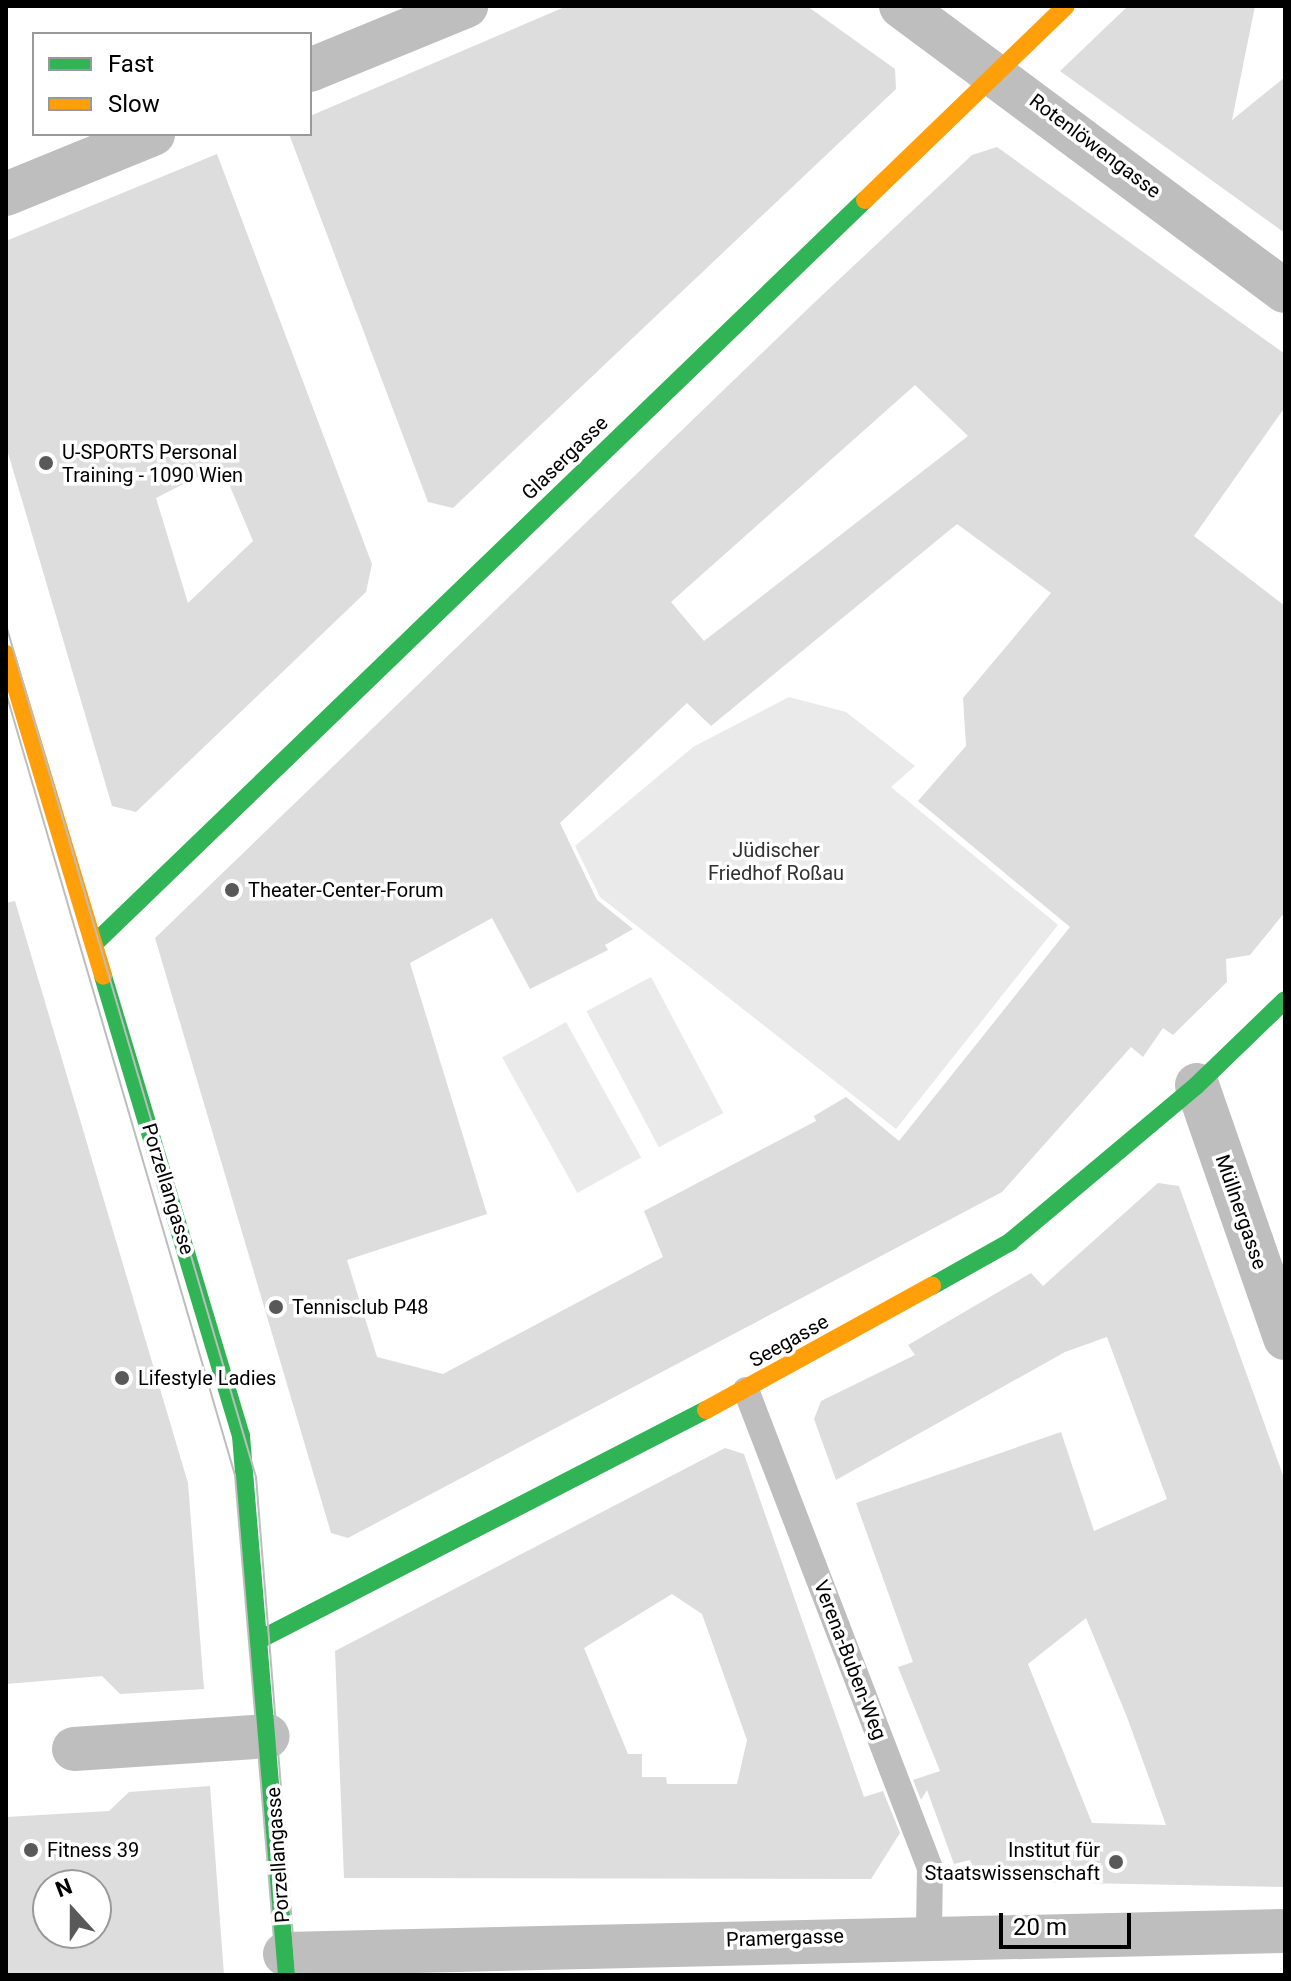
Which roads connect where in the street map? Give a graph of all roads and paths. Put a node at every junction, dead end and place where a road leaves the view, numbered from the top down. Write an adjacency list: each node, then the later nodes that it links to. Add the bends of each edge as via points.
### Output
1 (466, 6): 4 (street)
2 (901, 6): 5 (street, Rotenlöwengasse)
3 (1066, 6): 5 (street, Glasergasse)
4 (312, 69)
5 (997, 72): 8 (street, Rotenlöwengasse); 10 (street, Glasergasse)
6 (148, 136): 7 (street)
7 (6, 194)
8 (1285, 291)
9 (6, 654): 10 (street, Porzellangasse)
10 (95, 943): 15 (street, Porzellangasse, via 241,1436)
11 (1285, 1000): 12 (street, Seegasse)
12 (1197, 1085): 13 (street, Müllnergasse); 14 (street, Seegasse, via 1010,1242)
13 (1285, 1338)
14 (746, 1390): 15 (street, Seegasse); 19 (lane, Verena-Buben-Weg, via 930,1868)
15 (259, 1640): 16 (street, Porzellangasse)
16 (268, 1736): 17 (street); 20 (street, Porzellangasse)
17 (74, 1749)
18 (1285, 1931): 19 (street, Pramergasse)
19 (929, 1934): 20 (street, Pramergasse)
20 (286, 1964)

